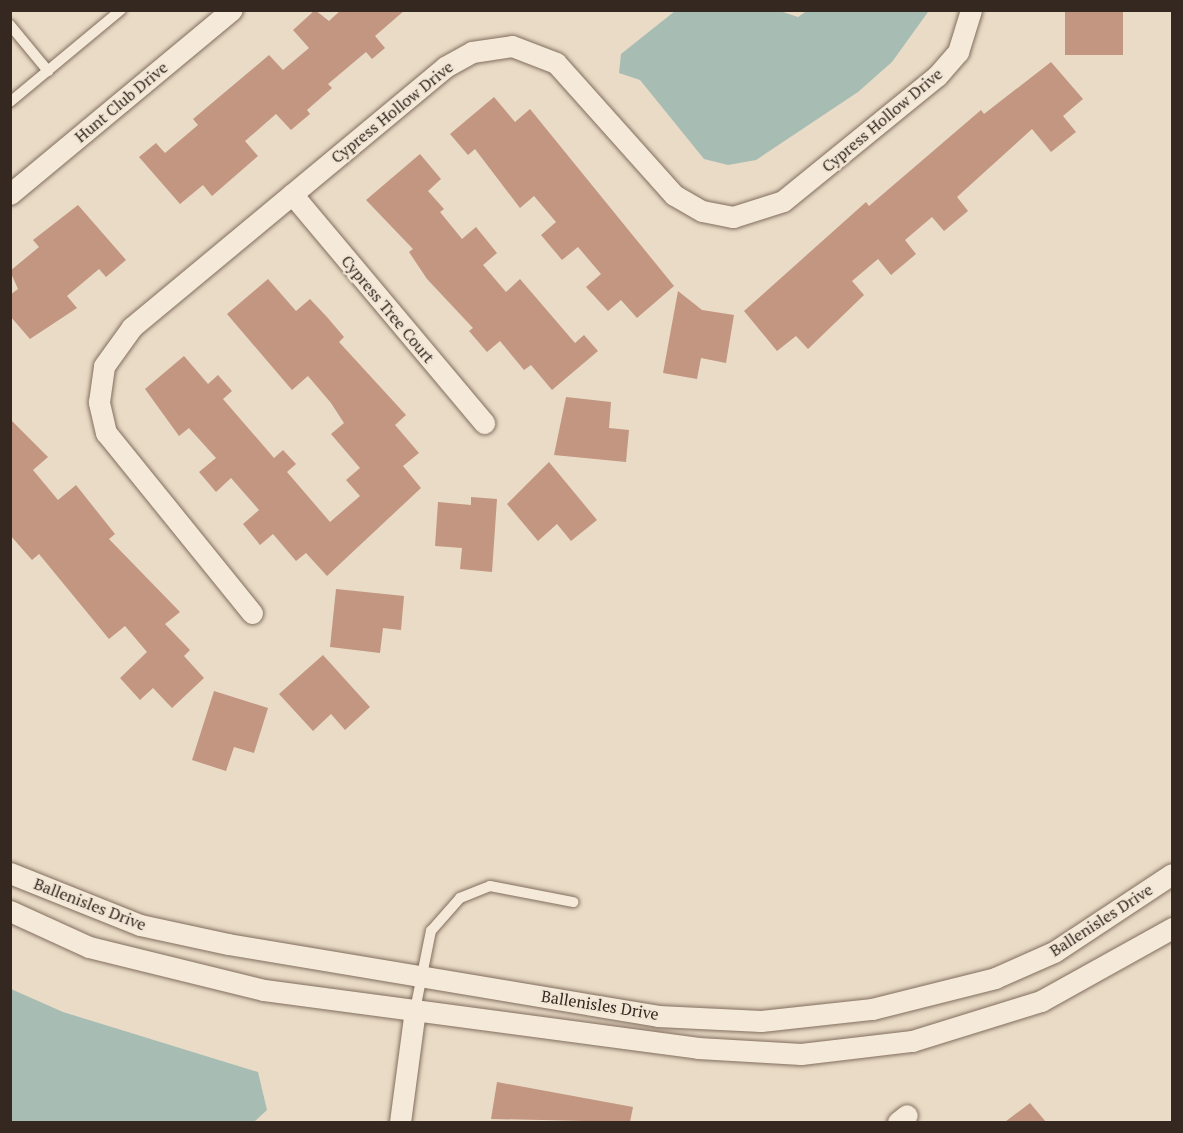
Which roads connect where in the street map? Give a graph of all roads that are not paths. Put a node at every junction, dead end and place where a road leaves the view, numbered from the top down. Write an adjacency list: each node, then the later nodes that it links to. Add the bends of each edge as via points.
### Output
1 (121, 10): 5 (lane)
2 (232, 10): 7 (street, Hunt Club Drive)
3 (971, 10): 8 (street, Cypress Hollow Drive, via 958,52 937,76 783,201 749,215 717,215 674,195 569,73 543,55 512,46 458,58)
4 (10, 26): 5 (lane)
5 (48, 71): 6 (lane)
6 (10, 102)
7 (10, 194)
8 (291, 194): 9 (street, Cypress Tree Court); 10 (street, Cypress Hollow Drive, via 132,327 111,351 99,386 101,418 113,448)
9 (484, 423)
10 (252, 613)
11 (10, 873): 16 (street, Ballenisles Drive, via 140,925)
12 (1168, 875): 16 (street, Ballenisles Drive, via 1054,952 1024,965 872,1009 761,1021 658,1016)
13 (573, 902): 16 (lane, via 490,886 459,898 431,931)
14 (10, 911): 17 (street, Ballenisles Drive, via 89,947 177,972)
15 (1173, 928): 17 (street, Ballenisles Drive, via 1041,1001 912,1041 801,1054 698,1048)
16 (422, 975): 17 (lane)
17 (415, 1010): 18 (street)
18 (400, 1122)

